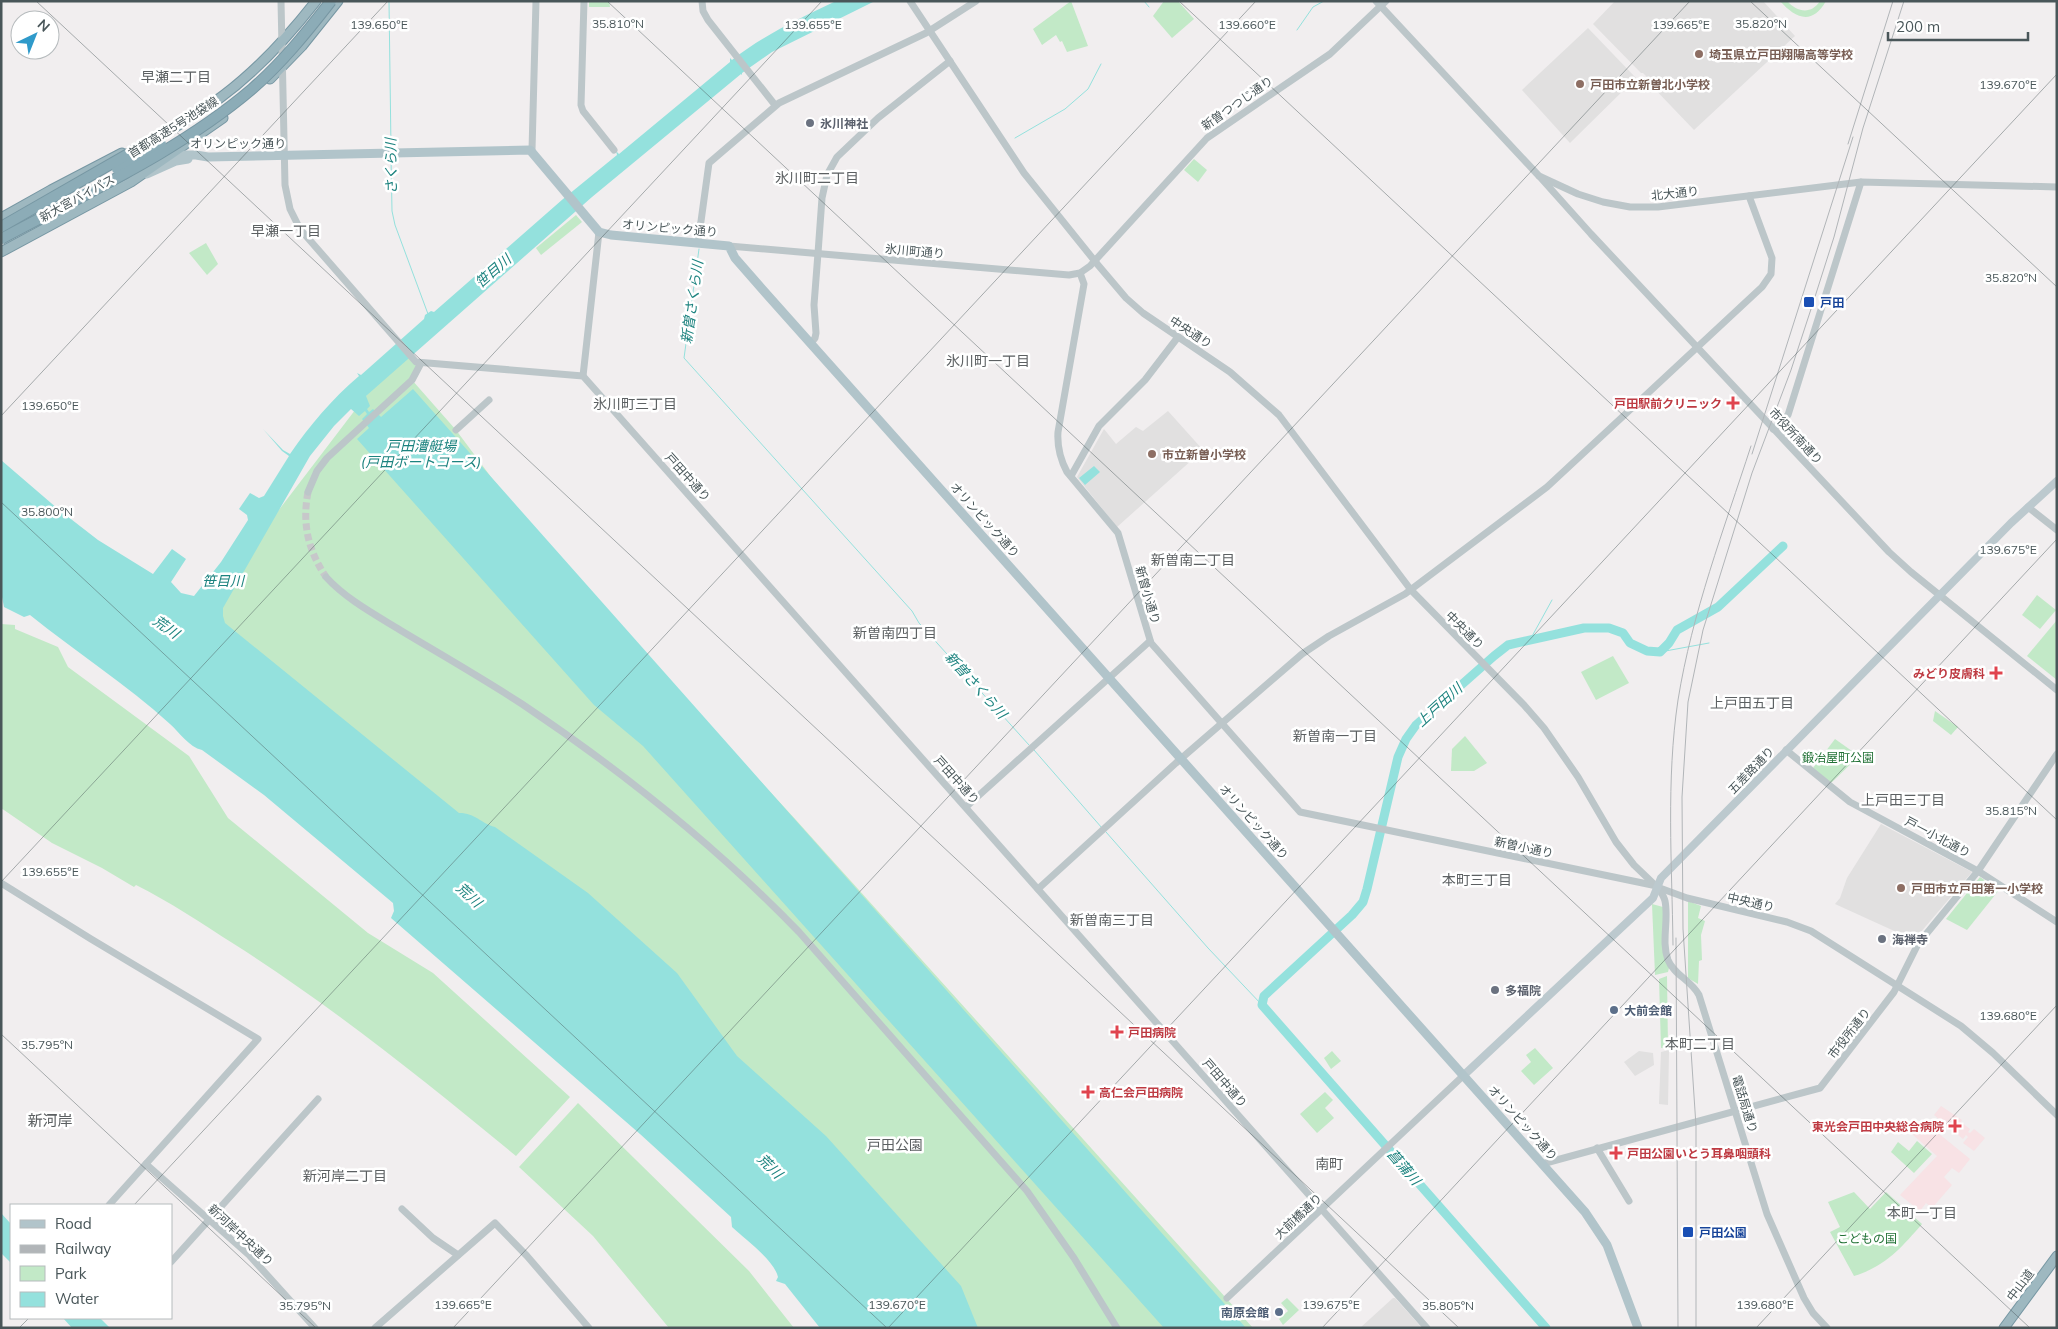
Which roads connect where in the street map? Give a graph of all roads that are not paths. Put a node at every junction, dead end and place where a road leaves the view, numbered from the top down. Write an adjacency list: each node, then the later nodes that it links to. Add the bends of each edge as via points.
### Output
1 (281, 1): 13 (street)
2 (316, 1): 13 (highway, 新大宮バイパス)
3 (323, 1): 31 (highway, 首都高速5号池袋線, bridge, via 267,66 202,119 146,153)
4 (331, 1): 33 (highway, 首都高速5号池袋線, bridge, via 271,71 206,124)
5 (338, 1): 15 (highway, 新大宮バイパス)
6 (536, 1): 19 (street)
7 (584, 1): 20 (street, via 581,105)
8 (702, 1): 16 (street, via 705,16)
9 (910, 1): 12 (street, 中央通り)
10 (976, 1): 12 (street)
11 (1381, 3): 25 (street, 北大通り); 38 (street, 新曽つつじ通り, via 1330,54 1207,138)
12 (930, 31): 14 (street, 中央通り); 16 (street)
13 (283, 39): 15 (street); 17 (highway, 新大宮バイパス, via 251,72)
14 (950, 61): 37 (street, via 878,118 832,165 824,186); 38 (street, 中央通り, via 1024,173)
15 (283, 67): 18 (highway, 新大宮バイパス); 22 (street)
16 (775, 105): 34 (street, via 709,163)
17 (192, 116): 24 (highway, 新大宮バイパス); 31 (highway, bridge)
18 (207, 130): 21 (highway, 新大宮バイパス); 33 (highway, bridge, via 44,223)
19 (532, 150): 22 (main road, オリンピック通り); 32 (main road)
20 (614, 150)
21 (172, 155): 23 (main road, オリンピック通り); 24 (main road, オリンピック通り, via 146,156); 26 (highway, 新大宮バイパス)
22 (284, 155): 23 (main road, オリンピック通り); 43 (street, via 287,198 297,225 413,359)
23 (208, 157): 26 (main road, via 180,160)
24 (91, 168): 30 (highway, 新大宮バイパス)
25 (1539, 176): 29 (street, 北大通り, via 1586,197 1630,207 1658,207); 42 (street, 市役所南通り)
26 (140, 177): 36 (highway, 新大宮バイパス)
27 (1861, 182): 28 (street, 北大通り); 29 (street, 北大通り); 46 (street, via 1788,415)
28 (2057, 187)
29 (1749, 196): 42 (street, via 1772,254 1771,274 1762,287)
30 (1, 218)
31 (1, 229)
32 (599, 232): 34 (main road, オリンピック通り); 44 (street)
33 (1, 240)
34 (698, 243): 35 (main road, オリンピック通り)
35 (729, 246): 37 (street, 氷川町通り); 41 (main road, オリンピック通り, via 735,258)
36 (1, 252)
37 (818, 253): 39 (street, 氷川町通り, via 1069,275); 41 (street, via 814,305 816,333)
38 (1095, 261): 39 (street); 40 (street, 中央通り, via 1133,304)
39 (1080, 273): 48 (street, 新曽小通り, via 1084,284 1057,438 1060,455)
40 (1178, 337): 48 (street, via 1145,380 1099,426); 54 (street, 中央通り, via 1230,372 1279,415)
41 (811, 343): 57 (main road, オリンピック通り)
42 (1698, 346): 46 (street, 市役所南通り); 54 (street, via 1547,487)
43 (421, 362): 44 (street); 50 (street, via 412,380 323,462)
44 (583, 376): 63 (street, 戸田中通り)
45 (489, 400): 47 (street)
46 (1773, 429): 55 (street, 市役所南通り, via 1889,552)
47 (456, 430)
48 (1070, 476): 56 (street, 新曽小通り, via 1118,533)
49 (2057, 481): 51 (main road, 五差路通り)
50 (308, 492)
51 (2028, 506): 52 (street); 55 (main road, 五差路通り)
52 (2057, 530)
53 (326, 577): 89 (street, via 368,610 522,704 581,745 695,834 766,898 1027,1191)
54 (1411, 590): 59 (street, via 1302,654); 66 (street, 中央通り, via 1544,728 1622,850)
55 (1940, 595): 58 (street, 市役所南通り); 60 (main road, 五差路通り)
56 (1150, 641): 57 (street); 59 (street, 新曽小通り)
57 (1109, 678): 62 (main road, オリンピック通り); 63 (street)
58 (2057, 690)
59 (1222, 724): 62 (street); 66 (street, 新曽小通り, via 1300,812)
60 (1786, 750): 64 (street, 戸一小北通り, via 1850,802); 66 (main road, 五差路通り, via 1661,878)
61 (2057, 754): 64 (street, 市役所通り)
62 (1182, 759): 67 (street); 70 (main road, オリンピック通り)
63 (966, 807): 67 (street, 戸田中通り)
64 (1978, 871): 68 (street, 戸一小北通り); 69 (street, 市役所通り, via 1918,944)
65 (1, 883): 75 (street, via 258,1039)
66 (1658, 886): 69 (street, 中央通り, via 1700,902 1799,926); 70 (main road, 五差路通り, via 1653,898); 72 (street, 電話局通り, via 1666,901 1668,961 1699,995)
67 (1038, 889): 80 (street, 戸田中通り)
68 (2057, 922)
69 (1897, 985): 72 (street, 市役所通り, via 1820,1088); 73 (street, 中央通り, via 1977,1038)
70 (1464, 1075): 76 (main road, オリンピック通り); 80 (street, 大前橋通り)
71 (318, 1099): 81 (street)
72 (1735, 1111): 74 (street, 市役所通り); 92 (street, 電話局通り, via 1767,1214 1804,1298)
73 (2057, 1115)
74 (1596, 1148): 76 (street, 市役所通り); 77 (street)
75 (146, 1164): 78 (street); 81 (street, 新河岸中央通り)
76 (1542, 1164): 91 (main road, オリンピック通り, via 1586,1212 1601,1234)
77 (1628, 1201)
78 (110, 1204)
79 (402, 1209): 82 (street)
80 (1322, 1209): 85 (street, 大前橋通り); 90 (street, 戸田中通り)
81 (209, 1220): 84 (street); 86 (street, 新河岸中央通り, via 249,1255)
82 (458, 1255): 87 (street); 88 (street, via 496,1222)
83 (2057, 1256): 93 (highway, 中山道)
84 (172, 1261)
85 (1226, 1298)
86 (315, 1328)
87 (375, 1328)
88 (589, 1328)
89 (1117, 1328)
90 (1427, 1328)
91 (1638, 1328)
92 (1827, 1328)
93 (2004, 1328)

